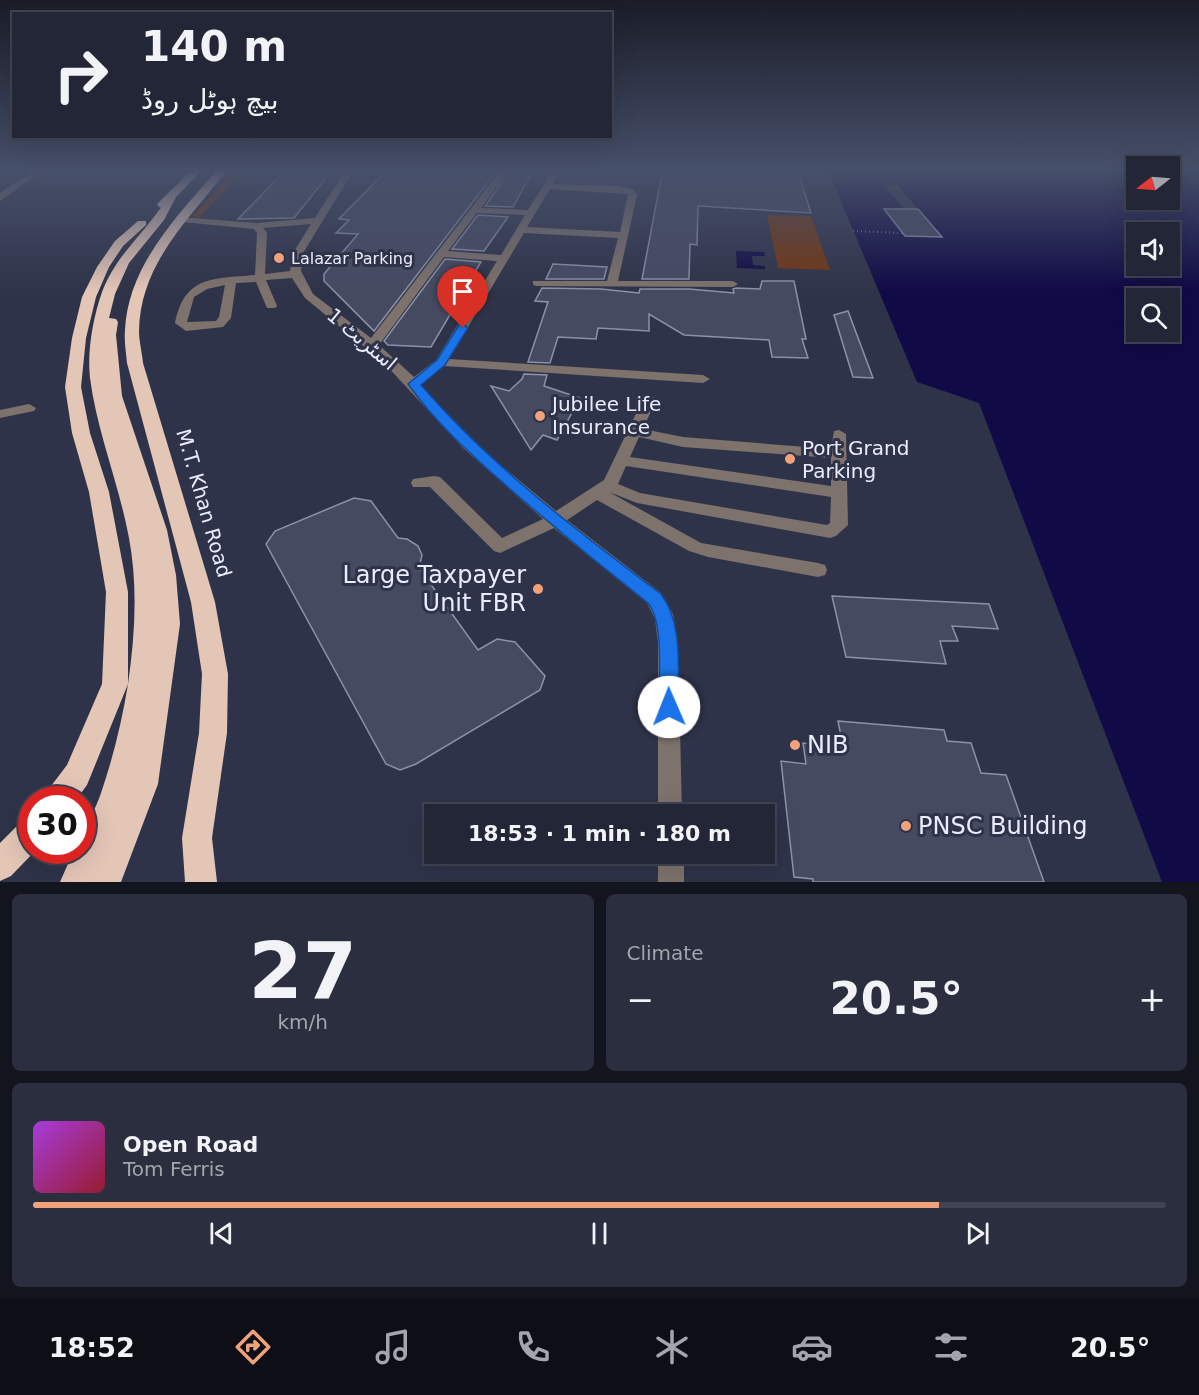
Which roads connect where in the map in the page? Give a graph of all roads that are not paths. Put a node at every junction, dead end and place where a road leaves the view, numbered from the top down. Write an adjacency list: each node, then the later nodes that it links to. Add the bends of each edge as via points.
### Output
1 (157, 209): 40 (highway, via 119,244 103,267 89,297 79,338 73,387 81,433 99,492 117,591 115,684 77,775)
2 (164, 209): 14 (highway)
3 (190, 209): 9 (highway, M.T. Khan Road)
4 (324, 209): 10 (street)
5 (534, 209): 8 (street)
6 (629, 209): 13 (street)
7 (475, 210): 8 (street); 15 (street)
8 (532, 213): 12 (street)
9 (182, 219): 11 (street); 14 (highway); 47 (highway, M.T. Khan Road, via 155,252 137,297 132,330 135,363 203,602 215,674 213,733 198,838)
10 (316, 221): 11 (street); 17 (street, via 294,263)
11 (257, 226): 18 (street, via 262,233)
12 (522, 230): 13 (street); 16 (street)
13 (623, 235): 21 (street)
14 (137, 249): 45 (highway, via 103,308 96,351 104,407 141,541 145,583 141,688 115,795); 46 (highway, via 113,309 111,363 114,396 157,530 168,624 144,784)
15 (442, 254): 16 (street); 24 (street)
16 (505, 258): 25 (street)
17 (295, 274): 18 (street); 24 (street, اسٹریٹ 1, via 309,296)
18 (260, 278): 19 (street); 23 (street)
19 (231, 282): 19 (street, via 197,289 189,296 181,323 186,327 219,324 225,318)
20 (537, 283): 21 (street)
21 (612, 284): 22 (street)
22 (733, 284)
23 (271, 306)
24 (371, 346): 27 (street, اسٹریٹ 1)
25 (441, 362): 26 (street); 27 (street)
26 (703, 379)
27 (414, 384): 38 (street, اسٹریٹ 1, via 450,427)
28 (649, 400): 31 (street)
29 (29, 408): 30 (street)
30 (0, 414)
31 (635, 432): 33 (street, via 683,442); 34 (street)
32 (839, 434): 33 (street)
33 (839, 454): 37 (street)
34 (622, 461): 36 (street); 37 (street)
35 (419, 483): 38 (street, via 434,481 500,547)
36 (602, 490): 37 (street, via 821,532 830,532 839,525); 38 (street); 39 (street, via 695,547)
37 (839, 493)
38 (555, 520): 41 (street, اسٹریٹ 1, via 654,598 665,616)
39 (818, 570)
40 (69, 786)
41 (670, 804)
42 (18, 847): 44 (highway)
43 (671, 864): 48 (street)
44 (0, 865)
45 (76, 882)
46 (105, 882)
47 (201, 882)
48 (671, 882)

